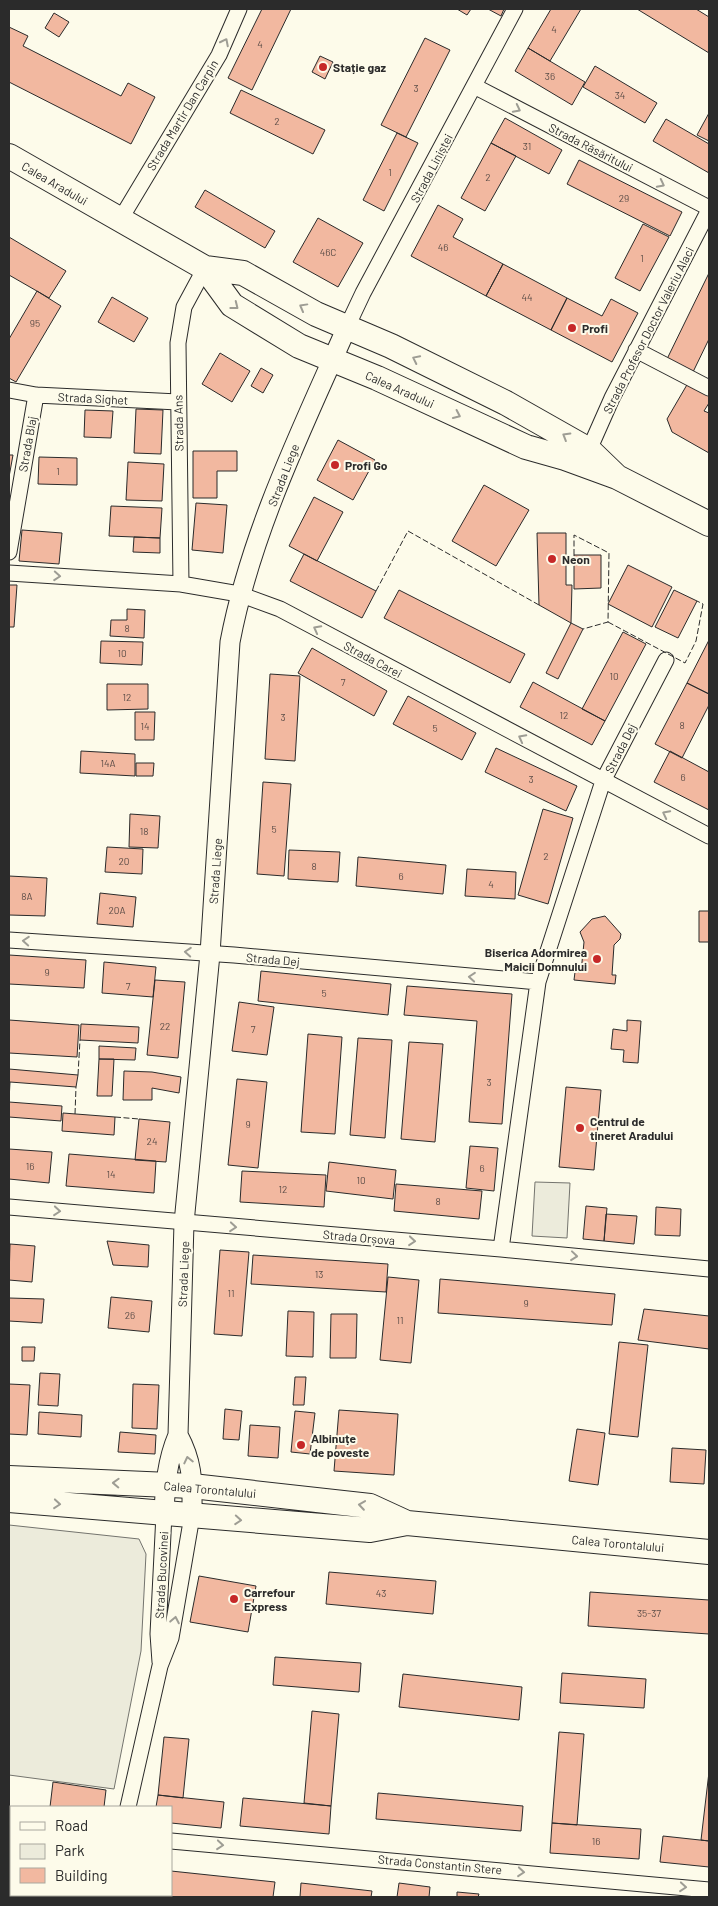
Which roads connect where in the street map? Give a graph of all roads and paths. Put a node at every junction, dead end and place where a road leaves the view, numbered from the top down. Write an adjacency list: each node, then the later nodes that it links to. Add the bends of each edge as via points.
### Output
1 (239, 9): 6 (street, Strada Martir Dan Carpin, one-way to 1, via 219,55)
2 (515, 9): 3 (street, Strada Liniștei)
3 (474, 86): 5 (street, Strada Răsăritului, one-way to 5); 8 (street, Strada Liniștei)
4 (9, 156): 6 (main road, Calea Aradului)
5 (709, 209): 9 (street, Strada Profesor Doctor Valeriu Alaci)
6 (120, 220): 7 (main road, Calea Aradului)
7 (205, 268): 8 (main road, Calea Aradului, one-way to 7, via 243,273); 10 (main road, Calea Aradului, one-way to 10, via 232,305 298,346); 14 (street, Strada Ans, via 184,307 180,322)
8 (347, 328): 10 (street, Strada Liege); 15 (main road, Calea Aradului, one-way to 8, via 514,408 391,346)
9 (636, 350): 11 (street); 15 (street, Strada Profesor Doctor Valeriu Alaci)
10 (333, 360): 16 (main road, Calea Aradului, one-way to 16, via 526,447); 21 (street, Strada Liege, via 288,460)
11 (709, 388)
12 (9, 390): 13 (street, Strada Sighet)
13 (36, 395): 14 (street, Strada Sighet); 18 (street, Strada Blaj)
14 (178, 402): 20 (street, Strada Ans)
15 (589, 450): 16 (main road, Calea Aradului)
16 (617, 477): 17 (main road, Calea Aradului)
17 (709, 524)
18 (9, 552)
19 (9, 573): 20 (street, Strada Carei, one-way to 20)
20 (181, 584): 21 (street, Strada Carei)
21 (239, 594): 23 (street, Strada Carei, one-way to 21, via 280,609); 26 (street, Strada Liege, via 230,642)
22 (666, 660): 23 (street, Strada Dej)
23 (603, 781): 24 (street, Strada Carei, one-way to 23); 27 (street, Strada Dej)
24 (709, 836)
25 (9, 940): 26 (street, Strada Dej, one-way to 25)
26 (210, 954): 27 (street, Strada Dej, one-way to 26); 29 (street, Strada Liege)
27 (538, 982): 30 (street, Strada Dej)
28 (9, 1207): 29 (street, Strada Orșova, one-way to 29)
29 (184, 1223): 30 (street, Strada Orșova, one-way to 30); 32 (street, Strada Liege)
30 (501, 1249): 31 (street, Strada Orșova, one-way to 31)
31 (709, 1269)
32 (178, 1435): 34 (street, Strada Liege, via 170,1455); 35 (street, Strada Liege, one-way to 32, via 189,1456)
33 (9, 1478): 34 (main road, Calea Torontalului, one-way to 33)
34 (165, 1485): 35 (main road, Calea Torontalului); 37 (street, Strada Bucovinei)
35 (192, 1486): 38 (street, Strada Liege); 39 (main road, Calea Torontalului, one-way to 35, via 370,1506)
36 (9, 1500): 37 (main road, Calea Torontalului, one-way to 37)
37 (164, 1514): 38 (main road, Calea Torontalului); 41 (street, Strada Bucovinei, via 158,1634)
38 (192, 1516): 39 (main road, Calea Torontalului, one-way to 39, via 370,1530); 41 (street, Strada Bucovinei, one-way to 38, via 171,1638)
39 (407, 1522): 40 (main road, Calea Torontalului)
40 (709, 1552)
41 (160, 1666): 42 (street, Strada Bucovinei)
42 (128, 1806)
43 (172, 1841): 44 (street, Strada Constantin Stere, one-way to 44)
44 (709, 1890)

